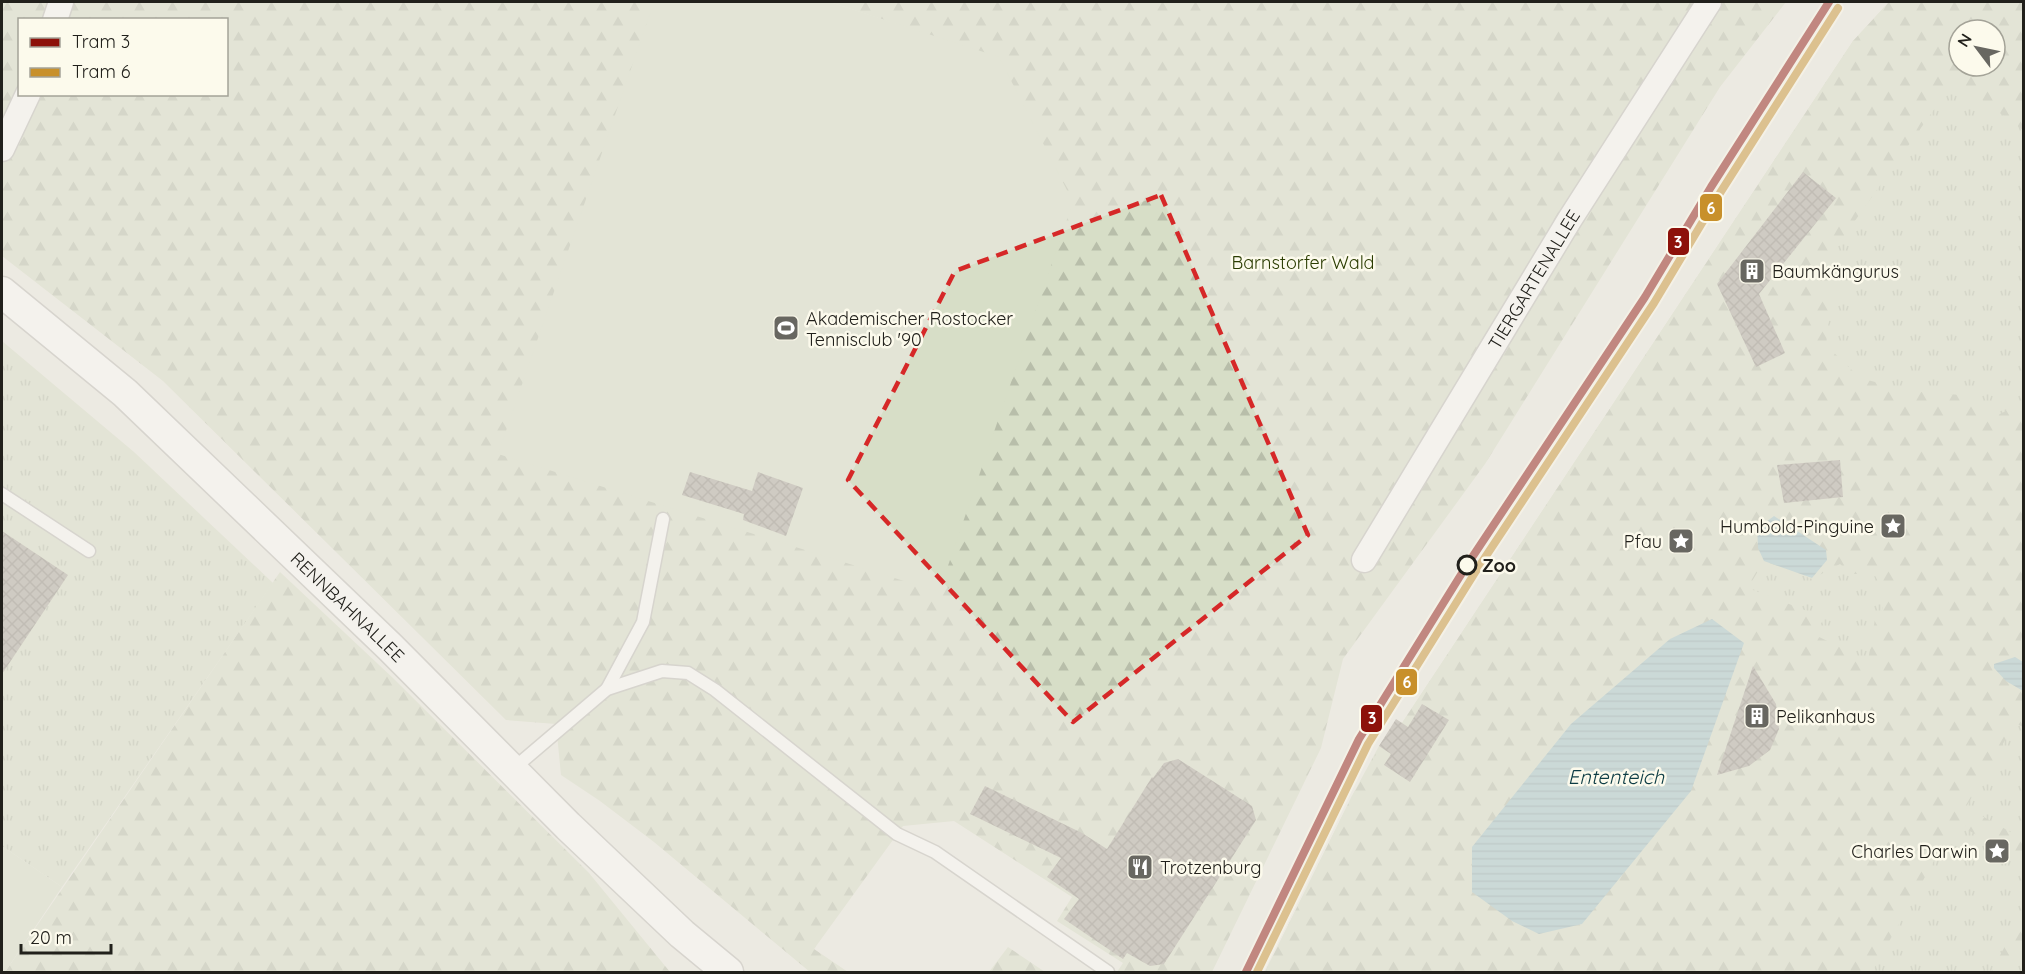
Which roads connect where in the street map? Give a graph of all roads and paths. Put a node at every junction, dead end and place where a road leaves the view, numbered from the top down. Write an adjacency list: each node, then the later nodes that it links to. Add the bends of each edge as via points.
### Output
1 (61, 2): 3 (street)
2 (1709, 2): 10 (street, TIERGARTENALLEE, via 1570,219)
3 (56, 18)
4 (27, 96): 5 (street)
5 (2, 149)
6 (2, 292): 12 (street, RENNBAHNALLEE, via 125,393)
7 (2, 494): 9 (lane)
8 (663, 519): 11 (lane, via 643,622)
9 (89, 552)
10 (1364, 560)
11 (608, 688): 12 (lane); 16 (lane, via 662,671 688,673 715,690 897,834 935,852)
12 (512, 769): 13 (street, RENNBAHNALLEE)
13 (682, 934): 14 (street, RENNBAHNALLEE); 15 (street, RENNBAHNALLEE)
14 (699, 972)
15 (728, 972)
16 (1108, 972)

